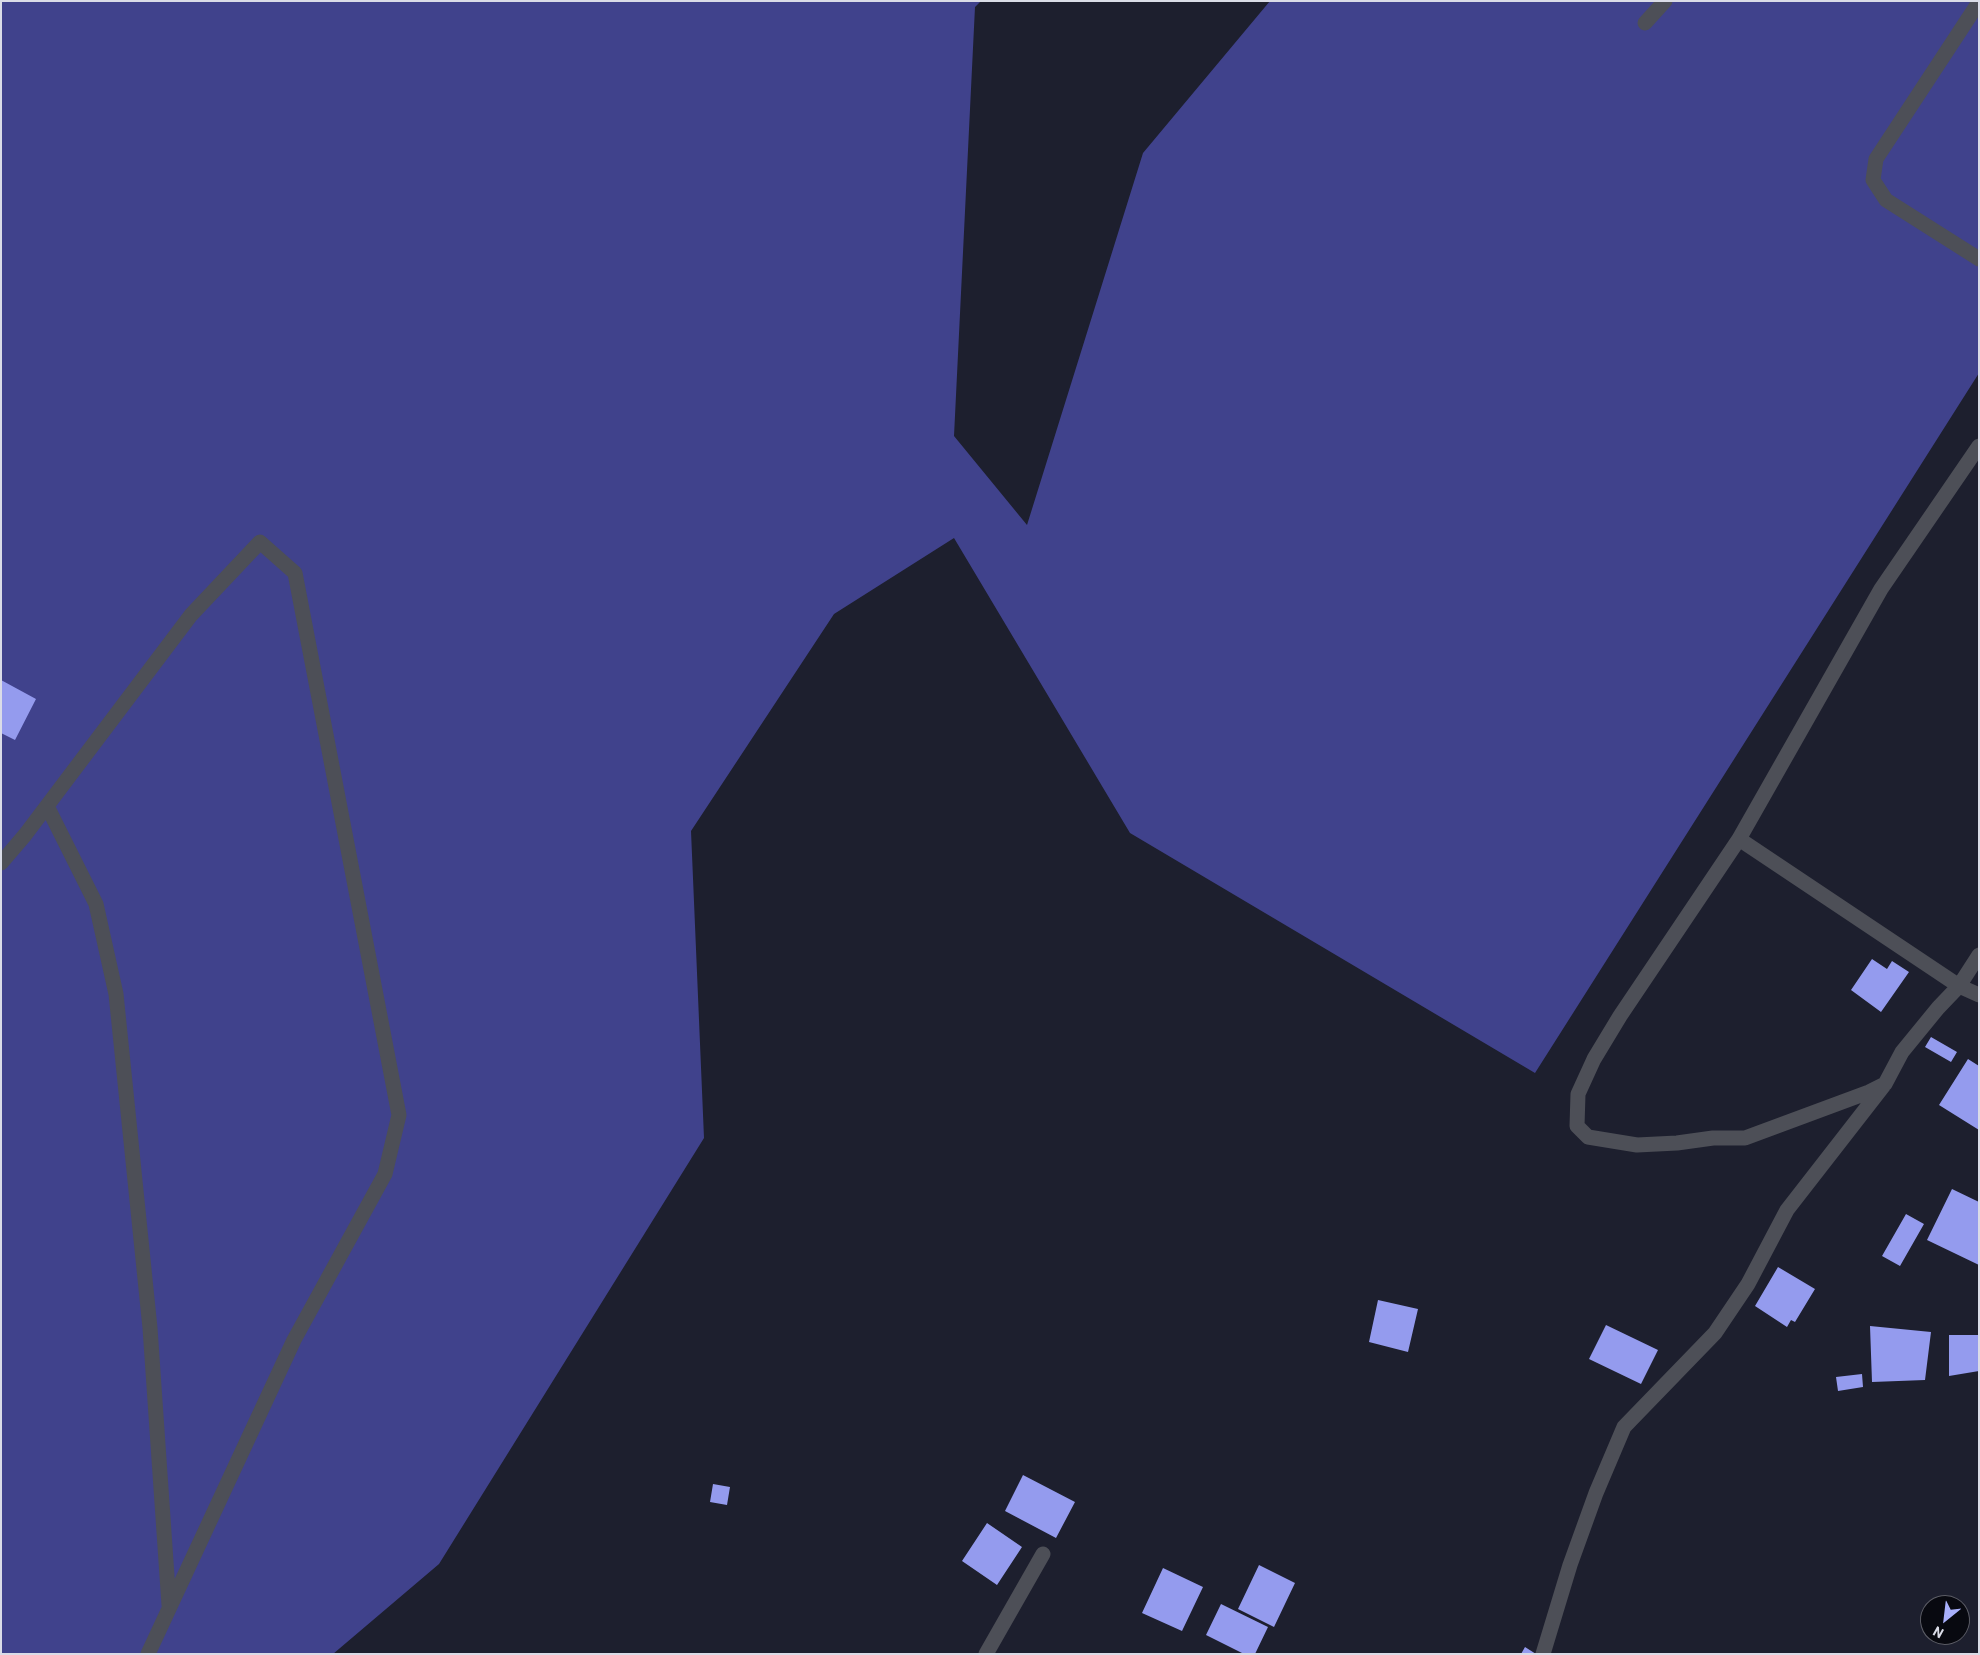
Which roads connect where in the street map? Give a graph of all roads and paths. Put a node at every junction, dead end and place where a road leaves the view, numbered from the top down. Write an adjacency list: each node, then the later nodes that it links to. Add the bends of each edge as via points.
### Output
1 (1665, 1): 3 (street)
2 (1979, 2): 4 (street, via 1876,159 1873,180 1886,200)
3 (1645, 23)
4 (1979, 259)
5 (1979, 446): 7 (street, via 1881,589)
6 (47, 806): 8 (street); 14 (street, via 96,904 116,994 150,1328); 14 (street, via 191,615 260,542 295,573 399,1115 386,1174 294,1340)
7 (1739, 839): 10 (street); 12 (street, via 1594,1058 1578,1094 1577,1126 1588,1137 1637,1145 1745,1138)
8 (1, 863)
9 (1979, 955): 10 (street)
10 (1959, 986): 11 (street); 12 (street, via 1902,1052)
11 (1979, 995)
12 (1885, 1084): 17 (street, via 1787,1210 1748,1284 1715,1333 1624,1427 1596,1493)
13 (1043, 1554): 16 (street)
14 (170, 1607): 15 (street)
15 (148, 1654)
16 (986, 1654)
17 (1543, 1654)

